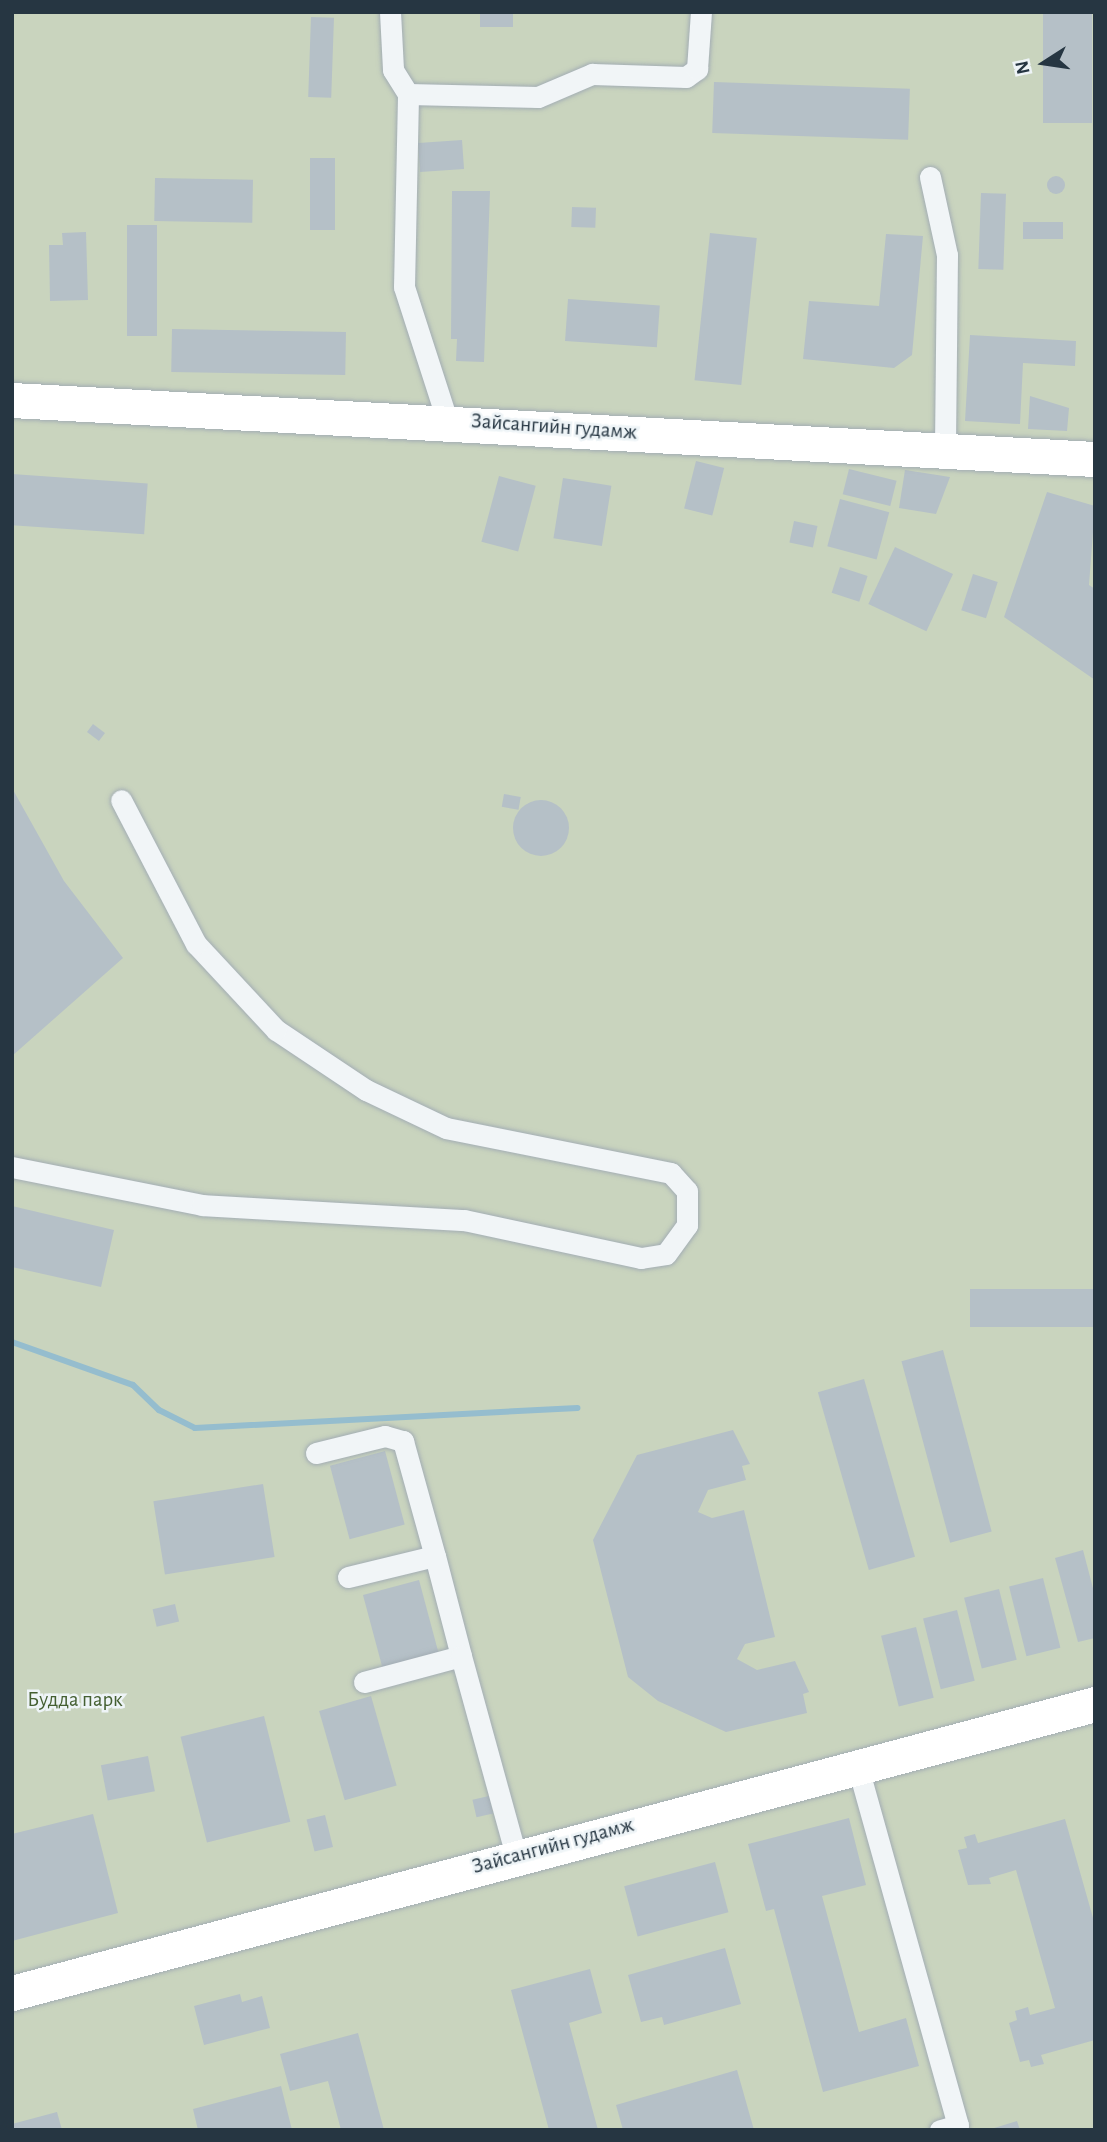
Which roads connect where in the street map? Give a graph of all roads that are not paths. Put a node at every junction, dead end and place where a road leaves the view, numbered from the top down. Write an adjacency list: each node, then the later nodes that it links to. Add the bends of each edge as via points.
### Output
1 (390, 12): 3 (street, via 391,64)
2 (701, 12): 3 (street, via 698,69 685,77 592,74 538,97)
3 (408, 94): 6 (street, via 404,287)
4 (930, 177): 7 (street, via 947,255)
5 (12, 400): 6 (main road, Зайсангийн гудамж)
6 (447, 420): 7 (main road, Зайсангийн гудамж)
7 (945, 451): 8 (main road, Зайсангийн гудамж)
8 (1095, 459)
9 (121, 800): 10 (street, via 196,944 276,1030 366,1090 446,1128 671,1173 689,1198 687,1225 666,1254 632,1257 464,1220 202,1205)
10 (12, 1167)
11 (316, 1453): 12 (street, via 385,1436 403,1441)
12 (435, 1556): 13 (street); 14 (street)
13 (348, 1577)
14 (461, 1657): 15 (street); 18 (street)
15 (364, 1682)
16 (1095, 1704): 17 (main road, Зайсангийн гудамж)
17 (857, 1764): 18 (main road, Зайсангийн гудамж); 20 (street, via 958,2125)
18 (516, 1855): 19 (main road, Зайсангийн гудамж)
19 (12, 1993)
20 (940, 2130)

